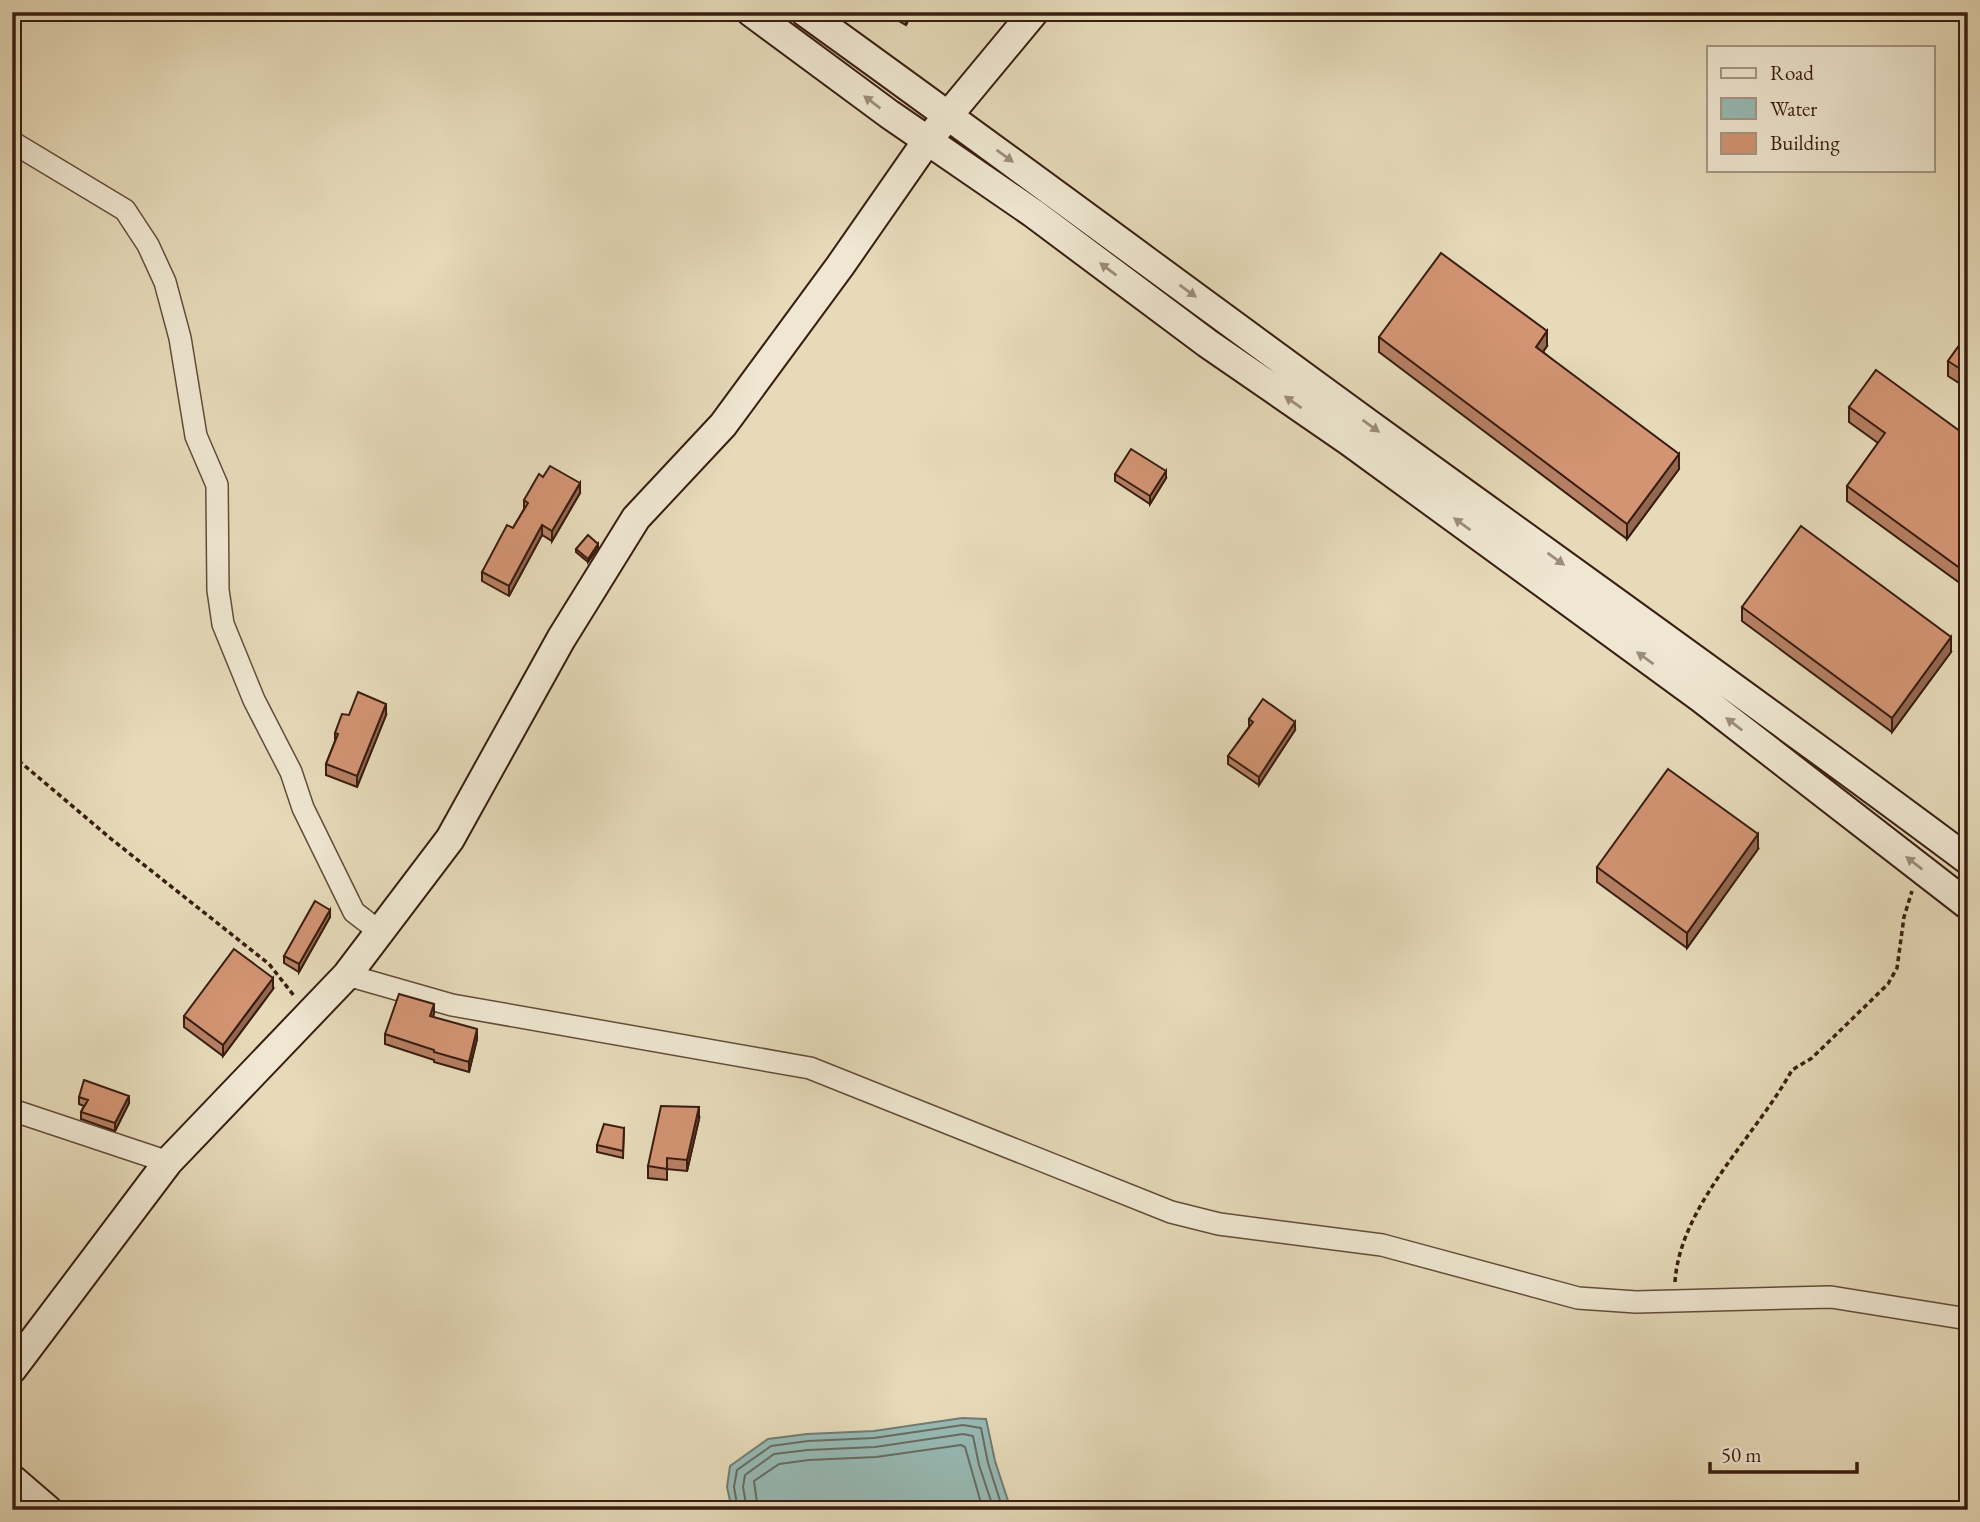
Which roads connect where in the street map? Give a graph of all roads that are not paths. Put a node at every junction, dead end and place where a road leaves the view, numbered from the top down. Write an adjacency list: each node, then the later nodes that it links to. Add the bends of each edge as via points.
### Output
1 (751, 12): 6 (street, one-way to 1)
2 (805, 12): 4 (street)
3 (1034, 12): 4 (street)
4 (950, 116): 6 (street); 7 (street, one-way to 7)
5 (12, 142): 9 (street, via 125,210 148,245 165,282 180,338 196,436 217,485 218,590 223,624 354,912)
6 (927, 142): 8 (street, one-way to 6, via 1701,698 1033,213); 9 (street, via 723,425 636,519 561,639 450,839)
7 (1968, 860)
8 (1968, 905)
9 (380, 932): 10 (street)
10 (347, 975): 12 (street); 13 (street, via 452,1005 810,1068 1171,1212 1219,1224 1382,1245 1578,1298 1636,1302 1831,1297)
11 (12, 1110): 12 (street)
12 (167, 1161): 14 (street)
13 (1968, 1319)
14 (12, 1369)
15 (12, 1479): 16 (street)
16 (48, 1510)

